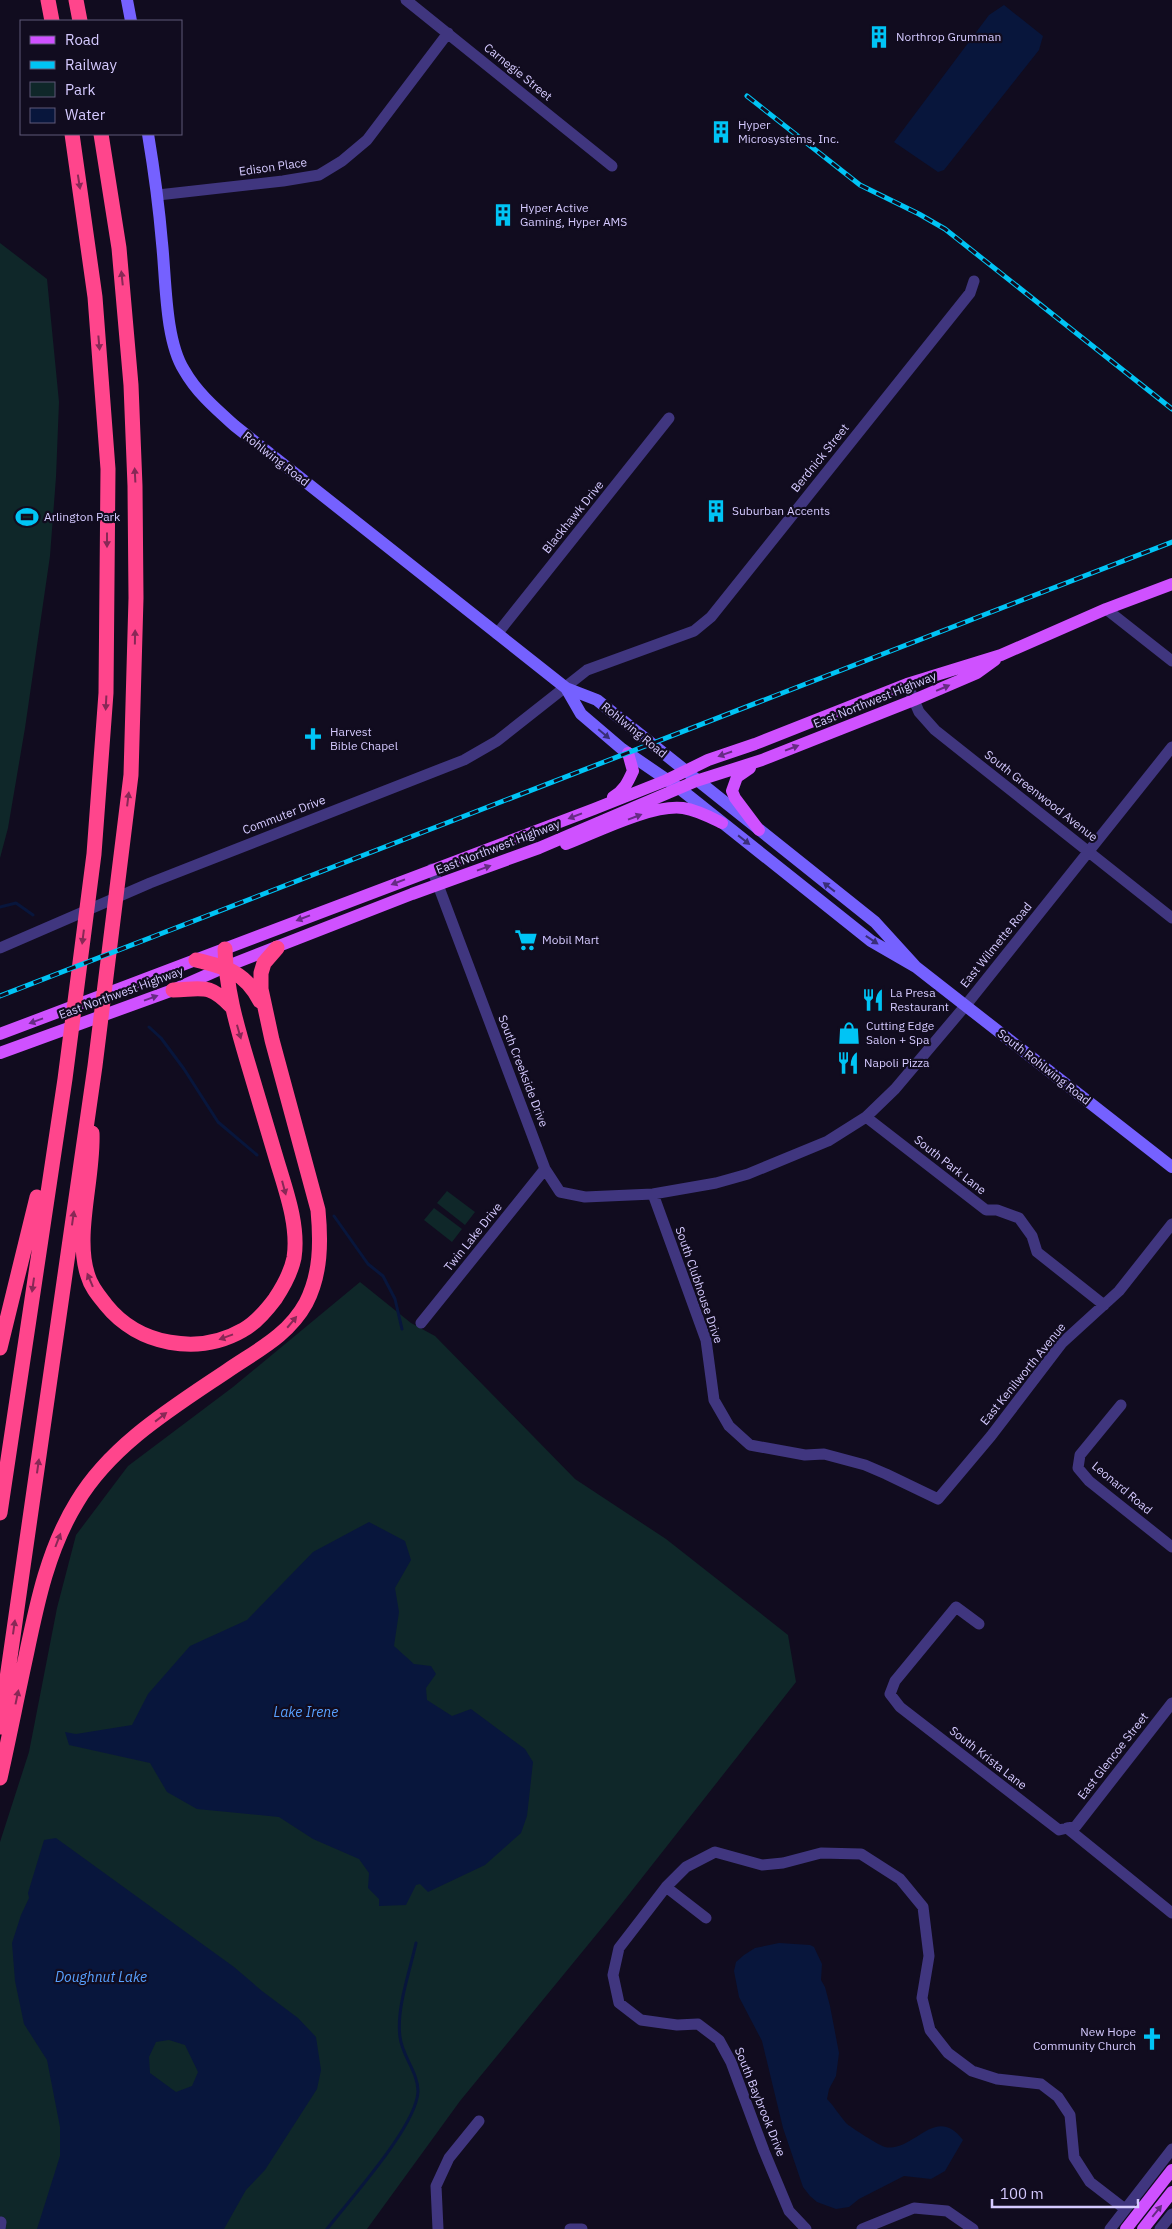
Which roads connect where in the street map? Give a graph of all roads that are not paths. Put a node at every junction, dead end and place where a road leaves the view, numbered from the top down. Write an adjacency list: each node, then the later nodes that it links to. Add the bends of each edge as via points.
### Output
1 (48, 0): 5 (highway)
2 (76, 0): 6 (highway)
3 (127, 0): 7 (main road)
4 (406, 0): 8 (street, Carnegie Street)
5 (52, 20)
6 (80, 20)
7 (131, 20)
8 (448, 33): 12 (street, Carnegie Street); 13 (street, Edison Place, via 367,140 342,161 318,175)
9 (72, 135): 52 (highway, one-way to 52, via 96,297 108,469 106,694 94,854)
10 (101, 135): 51 (highway, one-way to 10, via 131,775 135,633 135,486 125,302)
11 (148, 135): 13 (main road, Rohlwing Road)
12 (612, 166)
13 (158, 195): 18 (main road, Rohlwing Road, via 170,329 183,369 204,398)
14 (974, 281): 22 (street, Berdnick Street, via 970,293 711,617 694,630 587,670)
15 (669, 418): 18 (street, Blackhawk Drive)
16 (1172, 584): 17 (main road, East Northwest Highway)
17 (1106, 609): 19 (main road, East Northwest Highway); 20 (street)
18 (497, 634): 22 (main road, Rohlwing Road)
19 (1001, 655): 21 (main road, East Northwest Highway); 23 (main road, East Northwest Highway, one-way to 19, via 977,673)
20 (1172, 661)
21 (907, 684): 23 (street, South Greenwood Avenue); 27 (main road, East Northwest Highway, one-way to 27, via 708,760)
22 (566, 688): 25 (main road, Rohlwing Road, one-way to 25, via 581,714); 27 (main road, Rohlwing Road, via 598,700); 39 (street, Commuter Drive, via 497,740 464,760 150,883)
23 (914, 700): 26 (main road, East Northwest Highway, one-way to 23); 35 (street, South Greenwood Avenue, via 919,712 936,730)
24 (1172, 746): 35 (street, East Wilmette Road)
25 (628, 753): 28 (main road, Rohlwing Road); 31 (main road, via 633,771 628,784 621,793)
26 (762, 760): 29 (main road, East Northwest Highway); 33 (main road, via 737,777 732,791)
27 (685, 772): 28 (main road, East Northwest Highway); 29 (main road, Rohlwing Road)
28 (667, 780): 30 (main road, Rohlwing Road); 31 (main road, East Northwest Highway)
29 (696, 781): 30 (main road, East Northwest Highway); 33 (main road, South Rohlwing Road)
30 (678, 788): 32 (main road, South Rohlwing Road); 34 (main road, East Northwest Highway)
31 (594, 809): 36 (main road, East Northwest Highway, one-way to 36)
32 (722, 823): 34 (main road, one-way to 32, via 556,848 662,808 696,811); 44 (main road, South Rohlwing Road, one-way to 44, via 871,940)
33 (759, 830): 44 (main road, South Rohlwing Road, one-way to 33, via 875,922)
34 (540, 848): 37 (main road, East Northwest Highway, one-way to 34)
35 (1089, 851): 38 (street, South Greenwood Avenue); 47 (street, East Wilmette Road)
36 (432, 869): 37 (street, South Creekside Drive); 41 (main road, East Northwest Highway, one-way to 41)
37 (438, 885): 40 (main road, East Northwest Highway); 55 (street, South Creekside Drive)
38 (1172, 918)
39 (0, 948)
40 (277, 948): 43 (main road, East Northwest Highway); 48 (highway, via 261,972)
41 (225, 949): 42 (main road, East Northwest Highway); 43 (highway)
42 (196, 960): 43 (highway); 49 (main road, East Northwest Highway, one-way to 49)
43 (225, 967): 45 (main road, East Northwest Highway); 46 (highway); 48 (highway, via 248,982)
44 (916, 968): 47 (main road, South Rohlwing Road)
45 (173, 990): 46 (highway, via 203,988 218,992); 50 (main road, East Northwest Highway, one-way to 45)
46 (231, 1006): 51 (highway, one-way to 51, via 284,1185 295,1244 288,1276 278,1293 264,1314 243,1330 219,1340 195,1344 158,1340 122,1322 94,1290 87,1276 84,1233 93,1154)
47 (966, 1006): 53 (street, East Wilmette Road, via 895,1089); 54 (main road, South Rohlwing Road)
48 (264, 1009): 68 (highway, one-way to 48, via 39,1595 64,1526 77,1501 107,1463 135,1437 279,1336 306,1303 315,1279 320,1236 318,1210)
49 (0, 1034)
50 (0, 1052)
51 (91, 1097): 67 (highway, one-way to 51)
52 (58, 1115): 60 (highway); 63 (highway, one-way to 63)
53 (866, 1117): 56 (street, East Wilmette Road, via 828,1141 748,1174); 58 (street, South Park Lane, via 986,1210 997,1210 1019,1218 1032,1236 1037,1252)
54 (1172, 1168)
55 (545, 1169): 56 (street, South Creekside Drive, via 560,1192 585,1197); 59 (street, Twin Lake Drive)
56 (653, 1194): 62 (street, South Clubhouse Drive, via 706,1340 714,1400 728,1426 750,1445 805,1455 824,1454 865,1465)
57 (1172, 1224): 58 (street, East Kenilworth Avenue)
58 (1104, 1305): 62 (street, East Kenilworth Avenue, via 1062,1343)
59 (421, 1323)
60 (0, 1348)
61 (1121, 1405): 64 (street, Leonard Road, via 1080,1455 1078,1468)
62 (938, 1499)
63 (0, 1513)
64 (1172, 1546)
65 (980, 1624): 69 (street, South Krista Lane, via 956,1607 895,1681 890,1694 900,1707 1059,1830)
66 (1172, 1703): 69 (street, East Glencoe Street)
67 (0, 1727)
68 (0, 1778)
69 (1071, 1827): 71 (street)
70 (666, 1887): 72 (street); 77 (street, South Baybrook Drive, via 686,1866 715,1852 762,1864 783,1864 820,1853 861,1854 900,1879 923,1907 929,1956 922,1998 930,2030 948,2053 972,2071 997,2079 1041,2084 1058,2097 1070,2115 1074,2157 1090,2182); 82 (street, South Baybrook Drive, via 619,1948 613,1975 619,2003 641,2020 698,2024 719,2040 731,2062 789,2211)
71 (1172, 1914)
72 (706, 1918)
73 (479, 2122): 79 (street, via 449,2158 436,2186)
74 (1172, 2149): 77 (street)
75 (1172, 2170): 86 (main road)
76 (1172, 2192): 87 (main road, one-way to 76)
77 (1125, 2209): 85 (street)
78 (1172, 2214): 88 (street)
79 (438, 2229)
80 (570, 2229): 81 (street)
81 (582, 2229)
82 (806, 2229)
83 (862, 2229): 84 (street, via 914,2208 947,2211)
84 (973, 2229)
85 (1110, 2229)
86 (1126, 2229)
87 (1143, 2229)
88 (1160, 2229)

